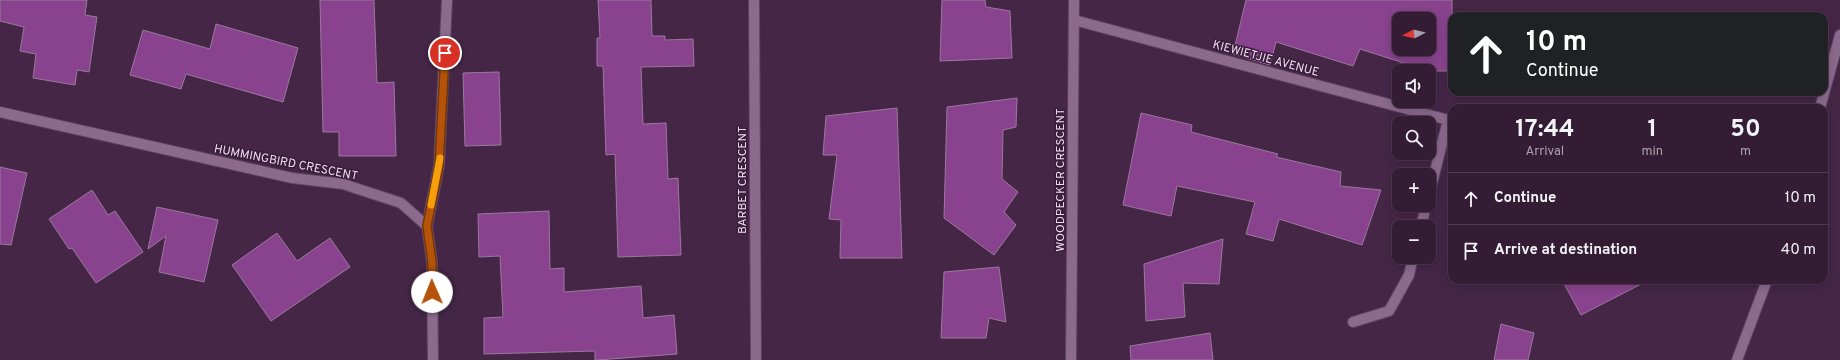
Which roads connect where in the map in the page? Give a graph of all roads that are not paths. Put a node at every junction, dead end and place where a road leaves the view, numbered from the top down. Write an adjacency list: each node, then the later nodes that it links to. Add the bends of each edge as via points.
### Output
1 (447, 0): 11 (street, via 439,166)
2 (754, 0): 16 (street, BARBET CRESCENT)
3 (1074, 0): 4 (street, WOODPECKER CRESCENT)
4 (1074, 20): 8 (street, KIEWIETJIE AVENUE); 17 (street, WOODPECKER CRESCENT)
5 (1840, 34): 6 (street)
6 (1828, 78)
7 (0, 112): 11 (street, HUMMINGBIRD CRESCENT, via 292,178 343,184 401,203)
8 (1448, 120)
9 (1448, 128): 10 (street)
10 (1436, 170)
11 (427, 226): 15 (street, via 432,262)
12 (1411, 264): 14 (street, via 1409,275 1389,311)
13 (1766, 284): 18 (street)
14 (1354, 322)
15 (433, 360)
16 (756, 360)
17 (1071, 360)
18 (1737, 360)

